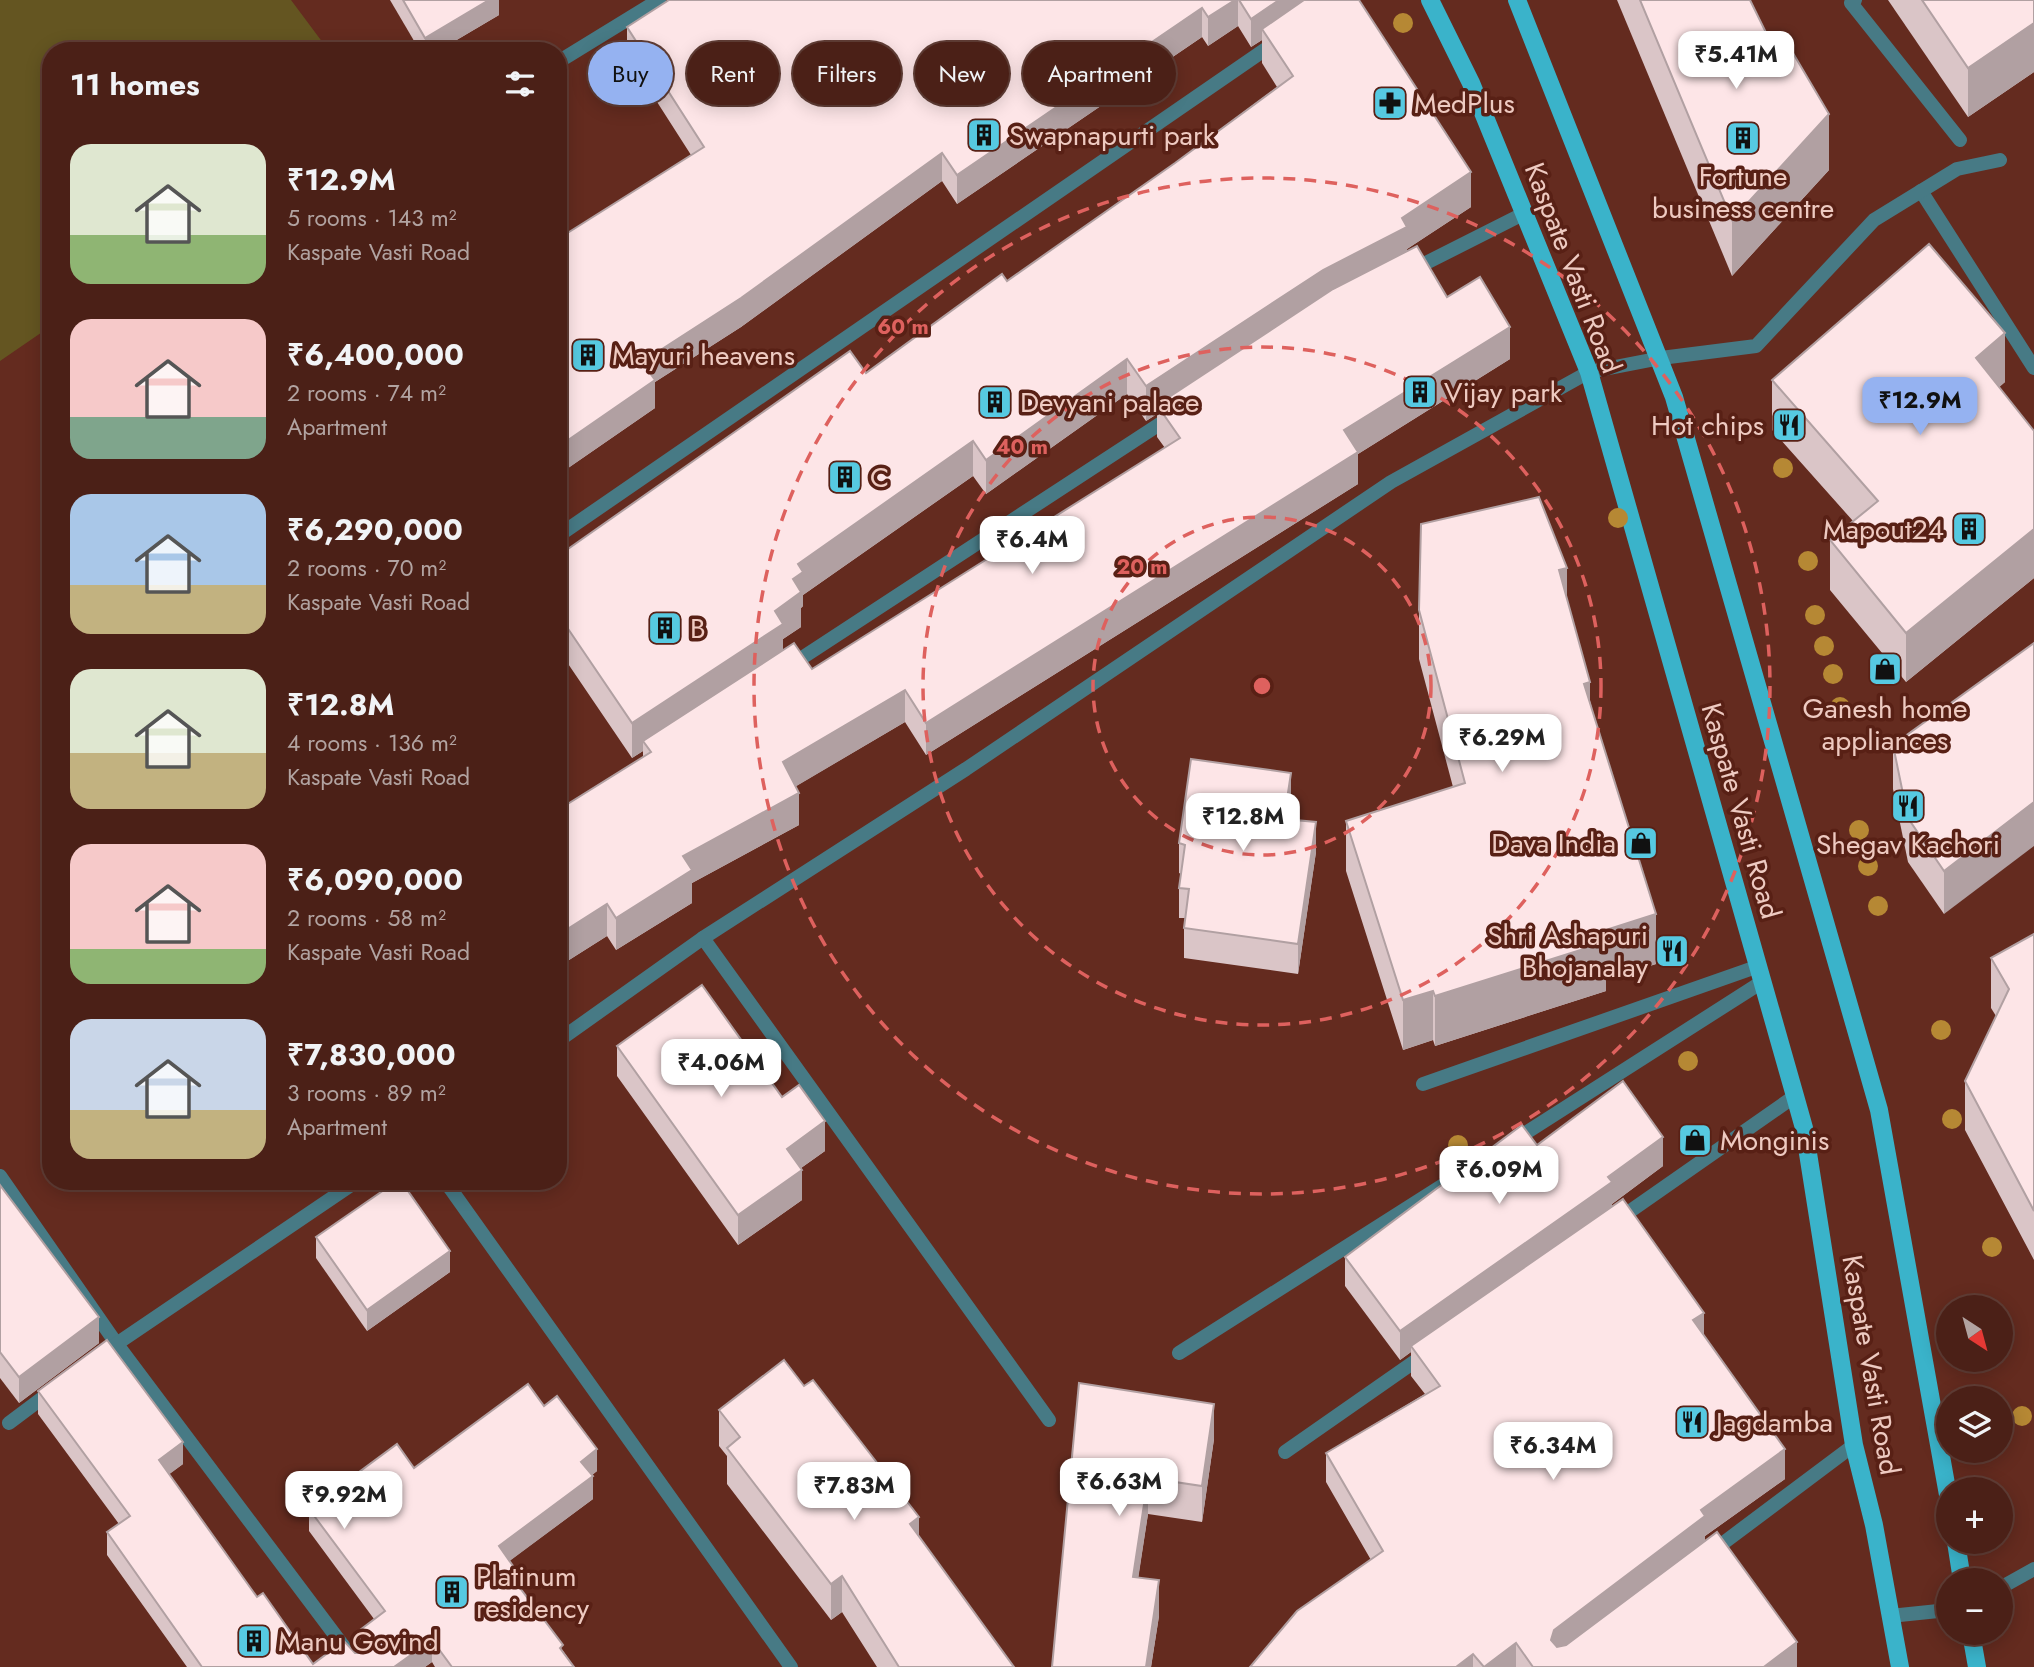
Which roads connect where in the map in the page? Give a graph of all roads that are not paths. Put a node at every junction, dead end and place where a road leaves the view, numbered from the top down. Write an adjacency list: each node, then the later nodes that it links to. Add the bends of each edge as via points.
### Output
1 (659, 0): 6 (street)
2 (1430, 0): 10 (main road, Kaspate Vasti Road, via 1471,83)
3 (1517, 0): 12 (main road, Kaspate Vasti Road)
4 (1855, 0): 7 (street, via 1851,3)
5 (1292, 32): 16 (street)
6 (567, 56)
7 (1960, 139)
8 (2000, 160): 9 (street, via 1957,169)
9 (1921, 191): 12 (street, via 1874,220 1756,346); 13 (street)
10 (1525, 213): 11 (street); 14 (main road, Kaspate Vasti Road)
11 (1402, 276)
12 (1661, 358): 14 (street); 38 (main road, Kaspate Vasti Road, via 1879,1110)
13 (2034, 368)
14 (1590, 373): 18 (street, via 1391,482 966,769); 19 (main road, Kaspate Vasti Road)
15 (1188, 405): 17 (street)
16 (567, 530)
17 (780, 673)
18 (703, 938): 20 (street); 34 (street)
19 (1760, 974): 21 (street); 22 (main road, Kaspate Vasti Road); 23 (street)
20 (567, 1035)
21 (1423, 1084)
22 (1796, 1096): 28 (street); 36 (main road, Kaspate Vasti Road)
23 (1494, 1153)
24 (1459, 1175): 31 (street)
25 (0, 1176): 29 (street)
26 (344, 1190): 29 (street)
27 (452, 1190): 46 (street)
28 (1603, 1230)
29 (116, 1343): 32 (street); 45 (street)
30 (1433, 1349): 37 (street)
31 (1179, 1353)
32 (95, 1359)
33 (63, 1383): 35 (street)
34 (1049, 1420)
35 (9, 1423)
36 (1854, 1445): 39 (street); 43 (main road, Kaspate Vasti Road)
37 (1285, 1452)
38 (1945, 1477)
39 (1702, 1560)
40 (2034, 1569): 41 (street)
41 (2013, 1581)
42 (1936, 1611): 43 (street)
43 (1890, 1616): 47 (main road, Kaspate Vasti Road)
44 (1973, 1645): 48 (main road)
45 (359, 1667)
46 (792, 1667)
47 (1900, 1667)
48 (1977, 1667)

